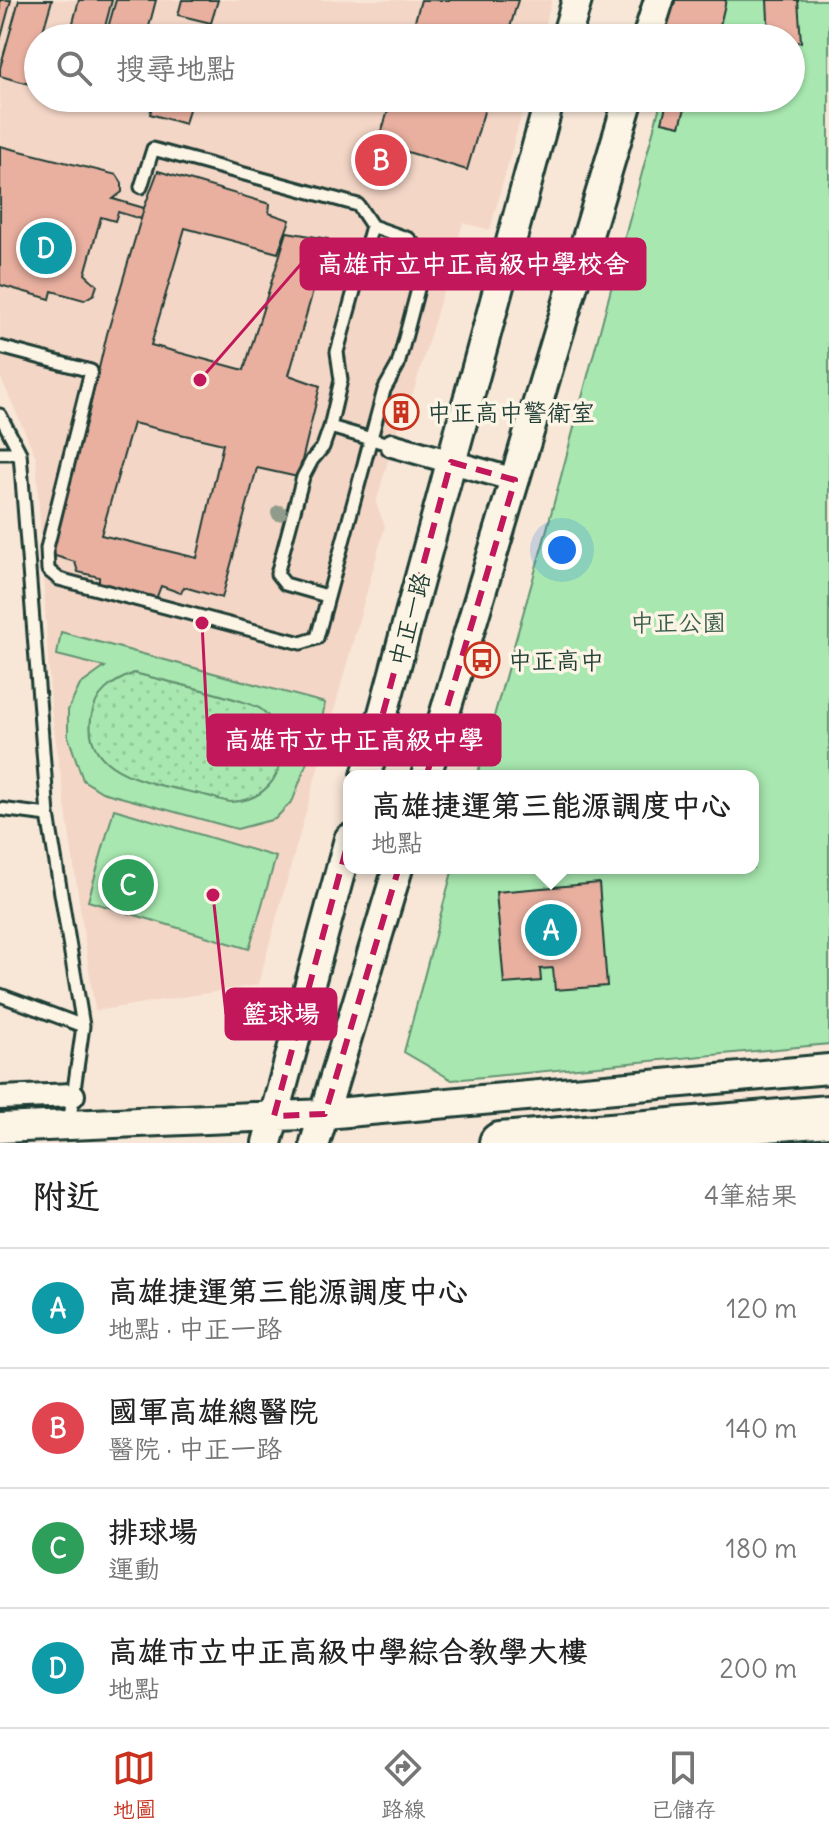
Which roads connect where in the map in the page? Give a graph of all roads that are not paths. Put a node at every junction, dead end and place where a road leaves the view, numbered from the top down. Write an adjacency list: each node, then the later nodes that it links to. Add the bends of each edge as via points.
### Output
1 (577, 0): 3 (street)
2 (659, 0): 4 (street)
3 (570, 24)
4 (651, 24)
5 (546, 112): 15 (street, 中正一路)
6 (625, 112): 16 (street)
7 (141, 187): 8 (lane, via 153,149 358,205)
8 (372, 226): 11 (lane, via 337,352 341,380); 12 (lane, via 409,239 424,266 398,365 384,390)
9 (0, 347): 17 (lane, via 91,371 47,548 48,570 59,579 301,643 317,638)
10 (0, 415): 14 (lane)
11 (330, 427): 12 (lane); 17 (lane, via 303,477 277,574 285,584)
12 (382, 442): 15 (street); 17 (lane)
13 (0, 453): 14 (lane)
14 (20, 453): 21 (lane)
15 (451, 462): 16 (street); 18 (street, 中正一路)
16 (515, 480): 19 (street)
17 (327, 596)
18 (368, 770)
19 (428, 770)
20 (0, 809): 21 (lane)
21 (48, 815): 25 (lane)
22 (343, 861): 33 (street)
23 (396, 874): 29 (street)
24 (0, 995): 25 (lane)
25 (83, 1026): 27 (lane)
26 (829, 1069): 29 (street)
27 (73, 1095): 28 (street); 31 (lane)
28 (0, 1098)
29 (325, 1114): 33 (street); 34 (street)
30 (829, 1116): 35 (highway)
31 (69, 1127): 32 (street); 33 (street)
32 (0, 1128)
33 (270, 1130)
34 (315, 1143)
35 (500, 1143)

